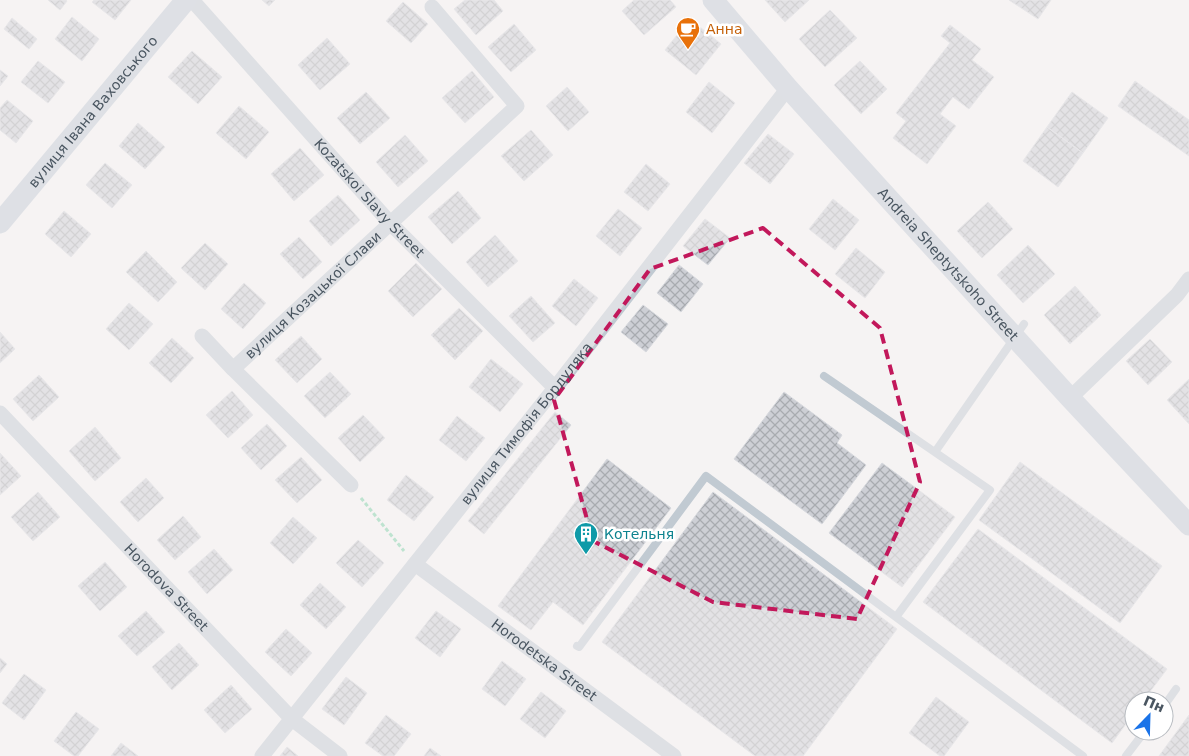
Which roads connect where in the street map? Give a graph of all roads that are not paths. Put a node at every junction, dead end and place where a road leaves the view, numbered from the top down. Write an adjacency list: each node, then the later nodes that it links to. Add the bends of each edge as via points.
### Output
1 (186, 0): 6 (main road, вулиця Івана Ваховського)
2 (192, 0): 7 (street, Kozatskoi Slavy Street)
3 (713, 0): 5 (main road, Andreia Sheptytskoho Street)
4 (432, 7): 7 (street, вулиця Козацької Слави, via 517,106)
5 (788, 88): 9 (main road, Andreia Sheptytskoho Street); 13 (street, вулиця Тимофія Бордуляка)
6 (0, 223)
7 (391, 224): 11 (street, вулиця Козацької Слави); 13 (street, Kozatskoi Slavy Street)
8 (1189, 280): 14 (street)
9 (1020, 331): 14 (main road, Andreia Sheptytskoho Street); 16 (lane)
10 (202, 336): 11 (street, вулиця Козацької Слави)
11 (233, 369): 17 (street, вулиця Козацької Слави)
12 (824, 376): 16 (lane)
13 (555, 388): 19 (street, вулиця Тимофія Бордуляка)
14 (1070, 398): 18 (main road, Andreia Sheptytskoho Street)
15 (0, 413): 24 (street, Horodova Street)
16 (935, 452): 20 (lane, via 990,490)
17 (351, 485)
18 (1189, 525)
19 (415, 564): 24 (street, вулиця Тимофія Бордуляка); 28 (street, Horodetska Street)
20 (896, 617): 21 (lane, via 706,476); 29 (lane)
21 (577, 646)
22 (1176, 689): 23 (lane)
23 (1174, 692)
24 (292, 719): 26 (street, вулиця Тимофія Бордуляка); 27 (street, Horodova Street)
25 (1137, 741): 30 (lane)
26 (262, 756)
27 (340, 756)
28 (674, 756)
29 (1083, 756)
30 (1126, 756)

